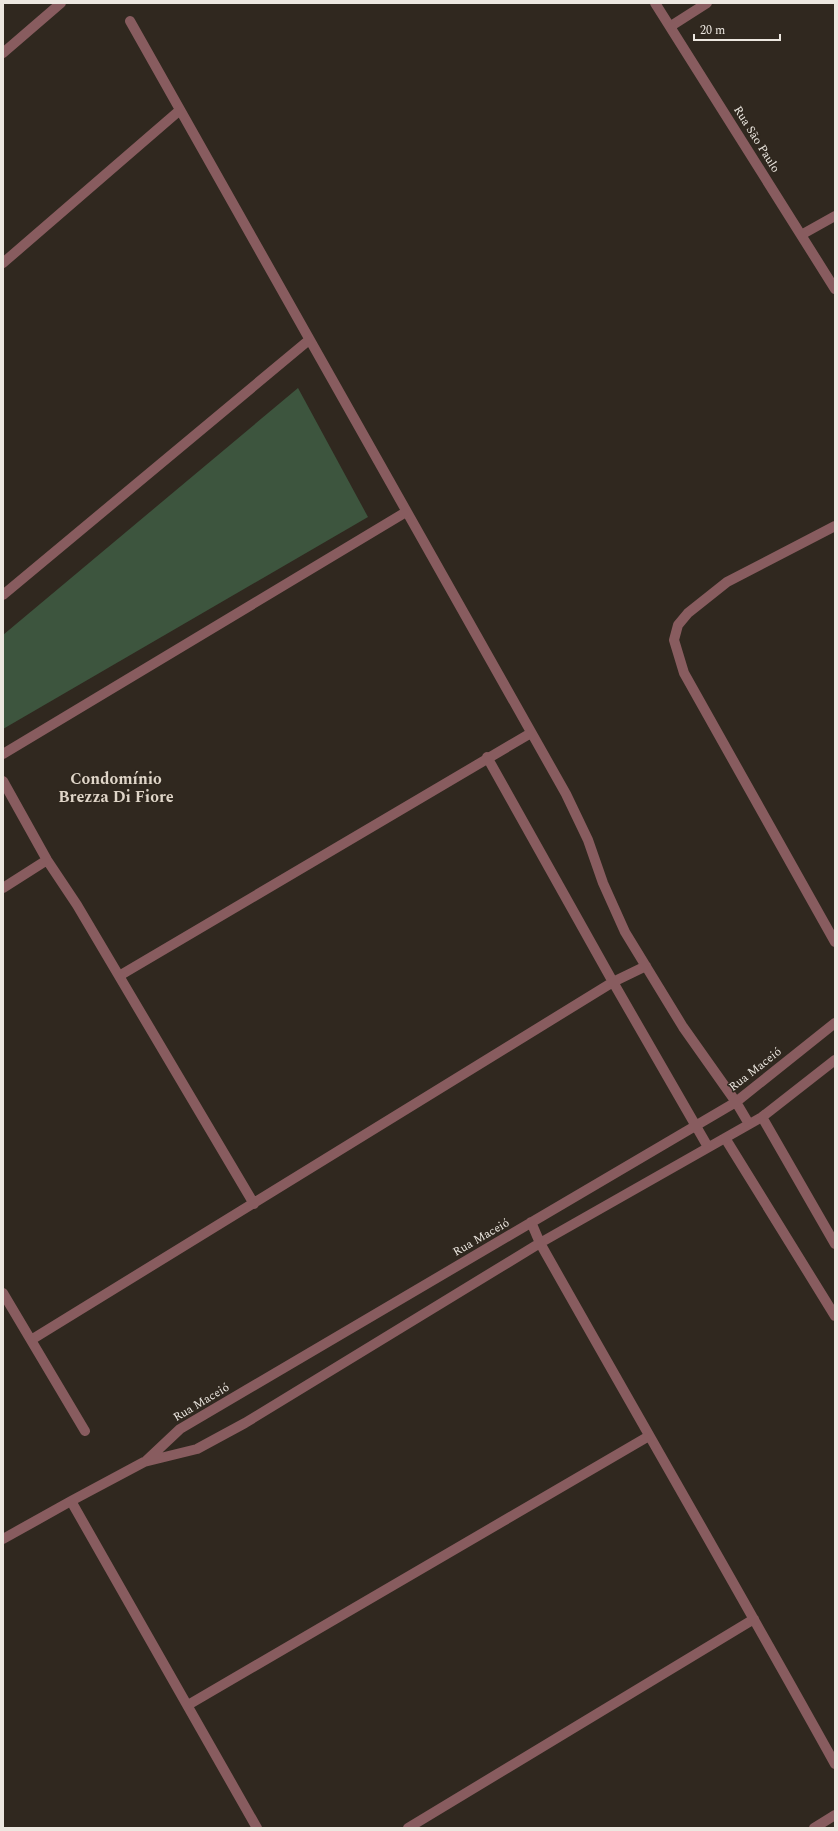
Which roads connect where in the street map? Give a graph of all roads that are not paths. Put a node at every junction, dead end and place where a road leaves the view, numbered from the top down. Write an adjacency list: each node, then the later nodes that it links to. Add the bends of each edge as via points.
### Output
1 (61, 3): 6 (street)
2 (706, 3): 5 (street)
3 (657, 4): 5 (street, Rua São Paulo)
4 (130, 21): 7 (street)
5 (670, 26): 9 (street, Rua São Paulo)
6 (3, 53)
7 (180, 110): 10 (street); 12 (street)
8 (835, 216): 9 (street)
9 (801, 234): 11 (street, Rua São Paulo)
10 (3, 263)
11 (835, 289)
12 (309, 340): 13 (street); 15 (street)
13 (406, 512): 16 (street); 17 (street)
14 (835, 526): 22 (street, via 727,582 688,613 678,626 674,640 684,673)
15 (3, 595)
16 (531, 733): 18 (street); 23 (street, via 566,794 588,840 603,883 625,932)
17 (3, 754)
18 (487, 757): 24 (street); 25 (street)
19 (3, 781): 20 (street)
20 (47, 860): 21 (street); 24 (street, via 77,905)
21 (3, 888)
22 (835, 942)
23 (646, 966): 25 (street); 28 (street, via 683,1027)
24 (118, 976): 34 (street)
25 (613, 982): 31 (street); 34 (street)
26 (835, 1023): 28 (street, Rua Maceió)
27 (835, 1060): 29 (street)
28 (736, 1102): 30 (street); 31 (street, Rua Maceió)
29 (762, 1117): 30 (street); 37 (street)
30 (749, 1124): 32 (street)
31 (697, 1125): 33 (street); 35 (street, Rua Maceió)
32 (725, 1138): 33 (street); 39 (street)
33 (708, 1147): 36 (street)
34 (254, 1204): 40 (street)
35 (531, 1222): 36 (street); 43 (street, Rua Maceió, via 180,1429)
36 (540, 1243): 42 (street); 43 (street, via 245,1423 197,1449)
37 (835, 1244)
38 (3, 1293): 40 (street)
39 (835, 1316)
40 (31, 1340): 41 (street)
41 (85, 1431)
42 (648, 1436): 46 (street); 47 (street)
43 (144, 1462): 44 (street)
44 (71, 1501): 45 (street); 47 (street)
45 (3, 1539)
46 (754, 1619): 48 (street); 51 (street)
47 (188, 1705): 50 (street)
48 (835, 1764)
49 (835, 1815): 52 (street)
50 (257, 1828)
51 (408, 1828)
52 (814, 1828)

